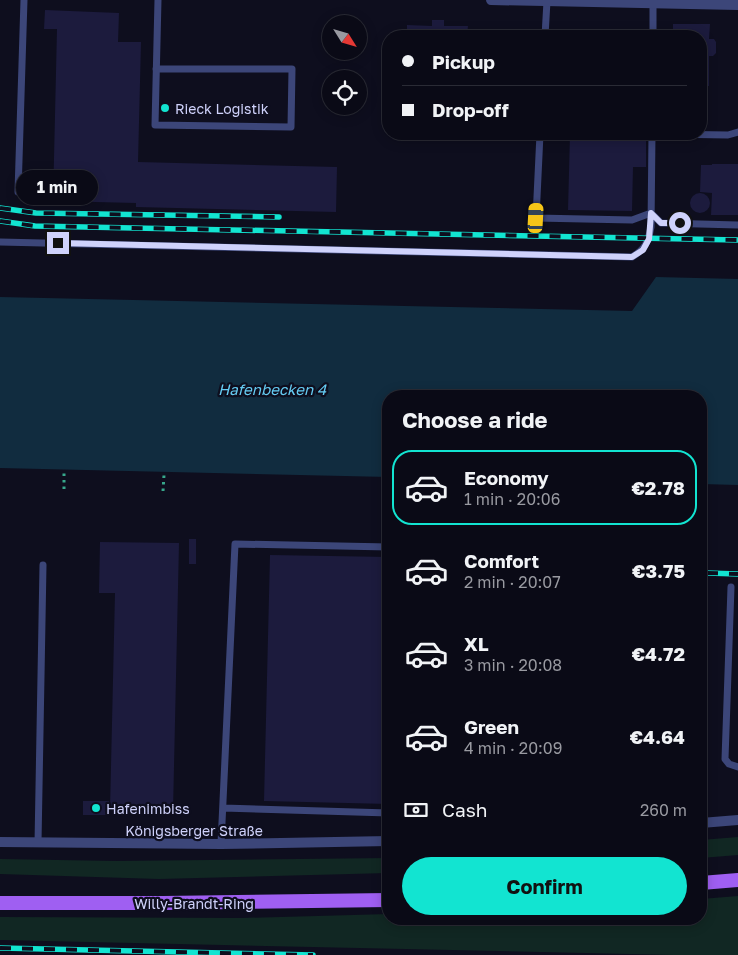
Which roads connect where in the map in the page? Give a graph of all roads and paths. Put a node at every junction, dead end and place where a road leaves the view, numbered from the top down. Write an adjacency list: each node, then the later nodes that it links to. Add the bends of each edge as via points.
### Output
1 (24, 0): 14 (lane)
2 (158, 0): 9 (lane)
3 (491, 0): 4 (street)
4 (547, 1): 5 (street); 7 (lane)
5 (653, 3): 6 (street); 8 (lane)
6 (738, 5)
7 (545, 30)
8 (653, 30)
9 (156, 70): 9 (lane, via 155,124 291,127 292,69)
10 (738, 132): 11 (lane)
11 (707, 135)
12 (540, 140): 15 (lane, via 536,218 632,220)
13 (652, 140): 15 (lane)
14 (18, 192)
15 (651, 213): 16 (lane, via 661,223); 17 (lane, via 649,239 643,250 632,257)
16 (738, 225)
17 (0, 242)
18 (64, 473): 20 (path)
19 (164, 475): 21 (path)
20 (64, 489)
21 (163, 491)
22 (382, 547): 26 (lane, via 235,544)
23 (42, 566): 32 (lane)
24 (730, 587): 25 (lane, via 725,759)
25 (738, 767)
26 (223, 808): 27 (lane); 33 (lane)
27 (382, 813)
28 (738, 820): 29 (street)
29 (707, 823)
30 (382, 841): 33 (street, Königsberger Straße)
31 (0, 842): 32 (street, Königsberger Straße)
32 (38, 843): 33 (street, Königsberger Straße)
33 (221, 844)
34 (738, 880): 35 (main road)
35 (707, 883)
36 (382, 900): 37 (main road, Willy-Brandt-Ring)
37 (0, 903)

